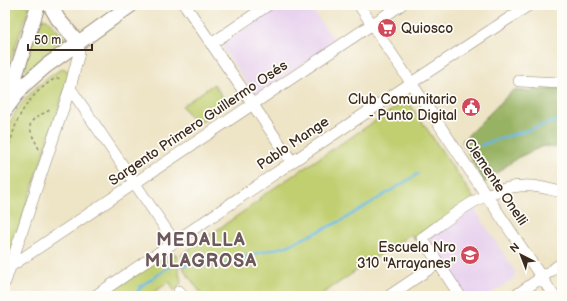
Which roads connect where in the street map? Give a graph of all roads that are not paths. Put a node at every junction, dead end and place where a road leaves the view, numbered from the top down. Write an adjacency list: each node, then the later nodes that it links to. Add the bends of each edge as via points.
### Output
1 (38, 5): 17 (main road)
2 (50, 5): 10 (main road, via 58,19)
3 (131, 5): 10 (main road)
4 (185, 5): 11 (street)
5 (268, 5): 11 (street)
6 (359, 5): 9 (street, Clemente Onelli)
7 (401, 5): 9 (street, Sargento Primero Guillermo Osés)
8 (529, 5): 13 (street, Pablo Mange)
9 (373, 25): 13 (street, Clemente Onelli); 16 (street, Sargento Primero Guillermo Osés)
10 (78, 42): 15 (street, via 79,53); 18 (main road, via 23,86)
11 (211, 44): 16 (street)
12 (519, 82): 14 (street)
13 (411, 83): 19 (street, Pablo Mange); 22 (street, Clemente Onelli)
14 (562, 83)
15 (66, 84): 20 (street); 26 (street)
16 (252, 105): 19 (street); 20 (street, Sargento Primero Guillermo Osés)
17 (5, 107)
18 (5, 110)
19 (292, 162): 23 (street, Pablo Mange)
20 (135, 184): 23 (street); 26 (street, Sargento Primero Guillermo Osés)
21 (562, 192): 22 (street, via 518,186)
22 (486, 194): 24 (street, via 422,238); 27 (street, Clemente Onelli)
23 (174, 241): 29 (street, Pablo Mange)
24 (438, 263): 30 (street); 31 (street)
25 (562, 263): 27 (street)
26 (11, 266): 28 (street)
27 (542, 278): 32 (street); 33 (street, Clemente Onelli)
28 (5, 282)
29 (95, 296)
30 (389, 296)
31 (460, 296)
32 (515, 296)
33 (554, 296)

